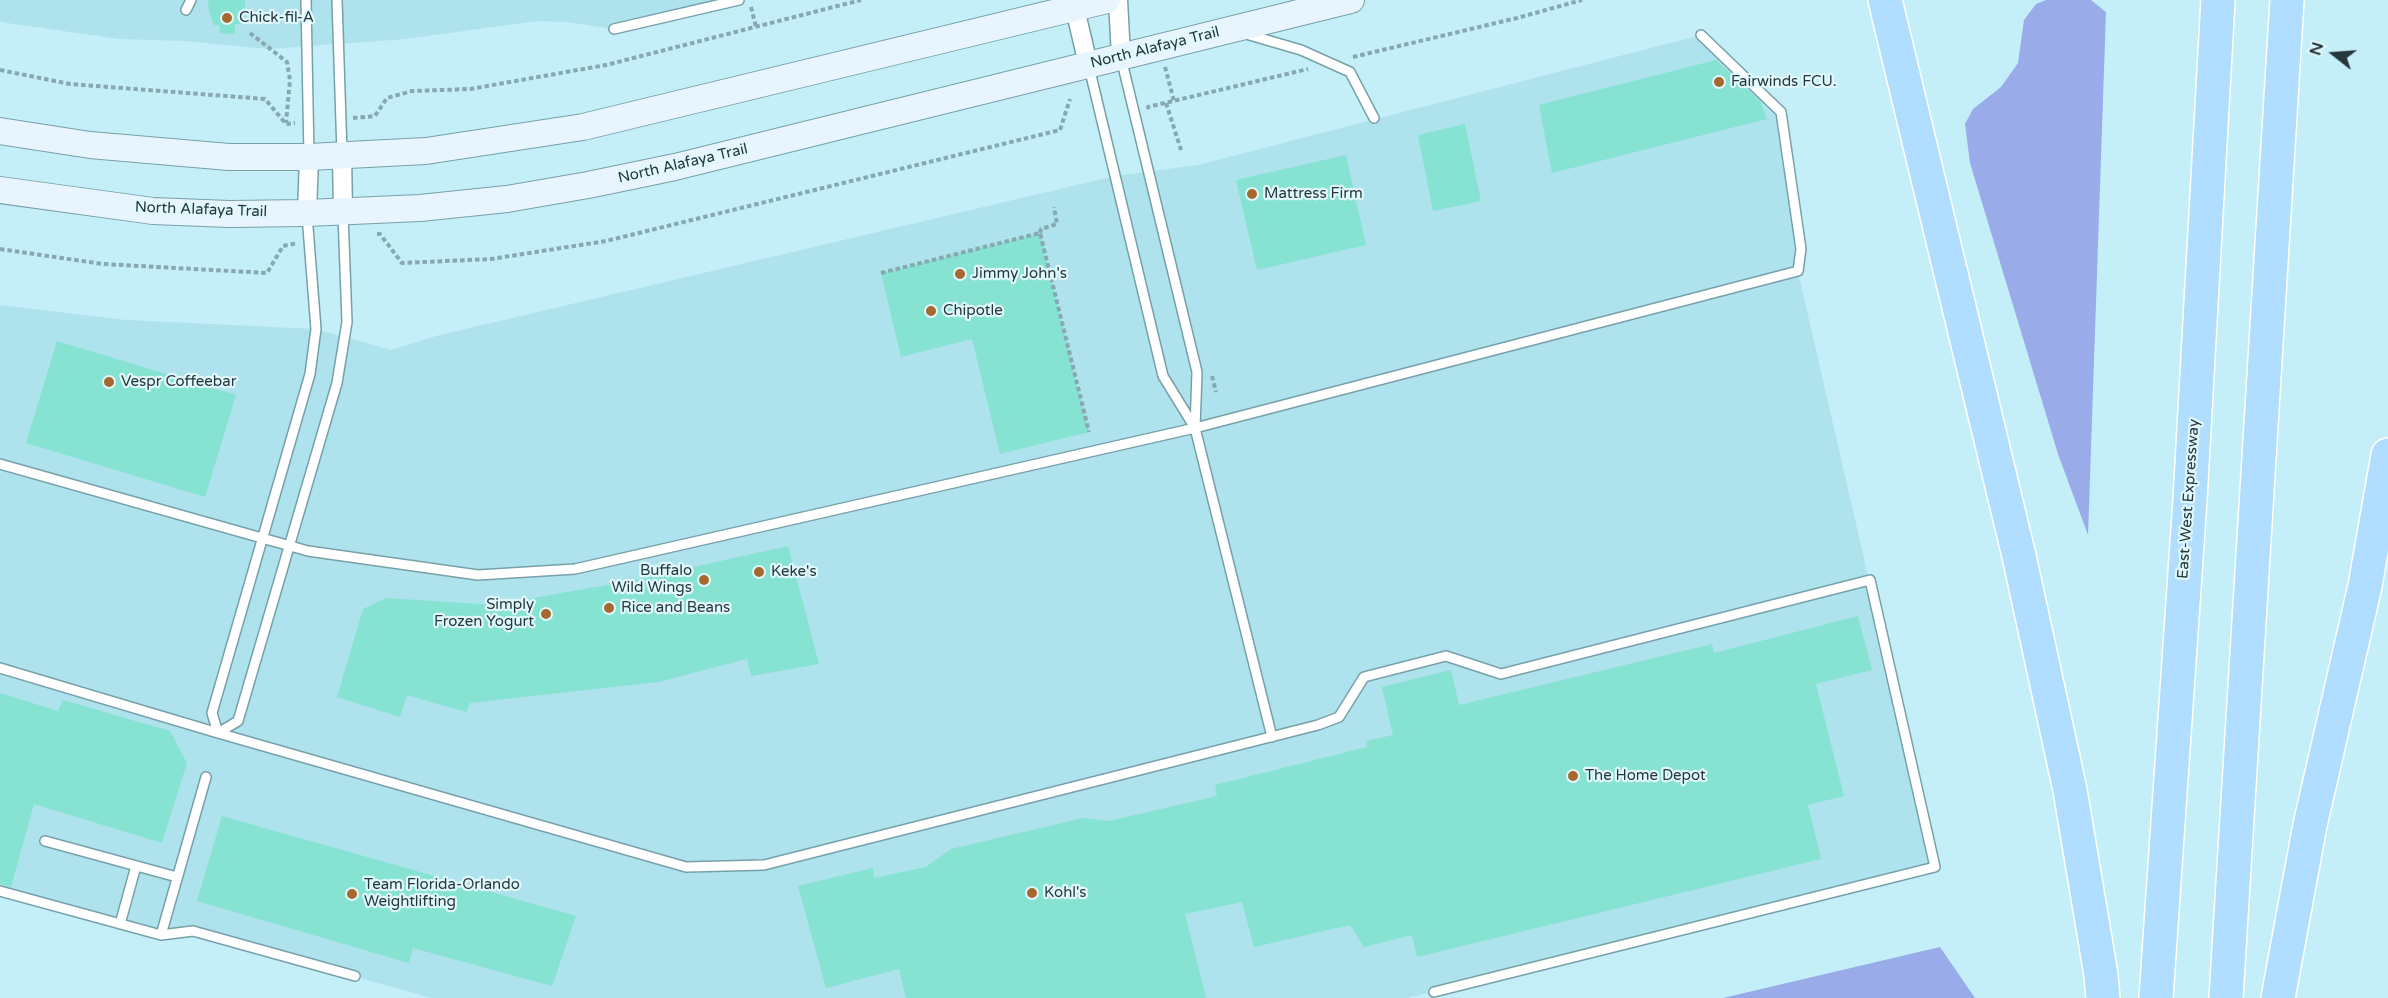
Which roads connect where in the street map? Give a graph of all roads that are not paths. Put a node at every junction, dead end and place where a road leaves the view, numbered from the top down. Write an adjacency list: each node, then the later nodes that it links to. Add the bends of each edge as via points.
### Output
1 (191, 0): 13 (lane)
2 (306, 0): 23 (lane)
3 (337, 0): 22 (lane)
4 (739, 0): 14 (lane)
5 (1107, 0): 12 (main road)
6 (1118, 0): 17 (street)
7 (1351, 0): 15 (main road, North Alafaya Trail)
8 (1859, 0): 19 (highway, via 1871,10)
9 (1885, 0): 19 (highway)
10 (2218, 0): 45 (highway, East-West Expressway)
11 (2287, 0): 46 (highway)
12 (1074, 4): 18 (street); 22 (main road, via 583,127 426,151)
13 (186, 10)
14 (614, 29)
15 (1233, 30): 17 (main road, North Alafaya Trail); 20 (lane, via 1301,50 1350,72)
16 (1701, 35): 27 (lane, via 1781,112 1801,249 1798,272)
17 (1121, 56): 18 (main road, North Alafaya Trail); 27 (lane, via 1197,372)
18 (1088, 64): 26 (main road, North Alafaya Trail, via 675,167); 27 (lane, via 1163,376)
19 (1904, 75): 44 (highway, via 2019,556 2070,790)
20 (1374, 118)
21 (0, 132): 23 (main road, via 161,152)
22 (342, 155): 23 (main road); 26 (street)
23 (309, 157): 25 (street)
24 (0, 190): 25 (main road, North Alafaya Trail, via 153,211)
25 (307, 213): 26 (main road, North Alafaya Trail); 30 (lane, via 316,329 310,374)
26 (344, 224): 31 (lane, via 347,322 337,382)
27 (1195, 428): 31 (lane, via 575,569 478,575 308,552); 34 (lane)
28 (2388, 455): 47 (highway, via 2365,586 2310,825)
29 (0, 464): 30 (lane)
30 (263, 538): 31 (lane); 33 (lane, via 212,713)
31 (289, 546): 33 (lane, via 238,721)
32 (0, 668): 33 (lane)
33 (218, 733): 34 (lane, via 686,867 764,865)
34 (1272, 737): 43 (lane, via 1339,717 1364,677 1446,656 1502,674 1870,580 1935,867)
35 (206, 777): 38 (lane)
36 (45, 841): 37 (lane)
37 (136, 866): 38 (lane); 40 (lane)
38 (177, 877): 41 (lane)
39 (0, 891): 40 (lane)
40 (120, 924): 41 (lane)
41 (161, 935): 42 (lane, via 193,931)
42 (356, 976)
43 (1434, 992)
44 (2103, 998)
45 (2156, 998)
46 (2226, 998)
47 (2278, 998)

